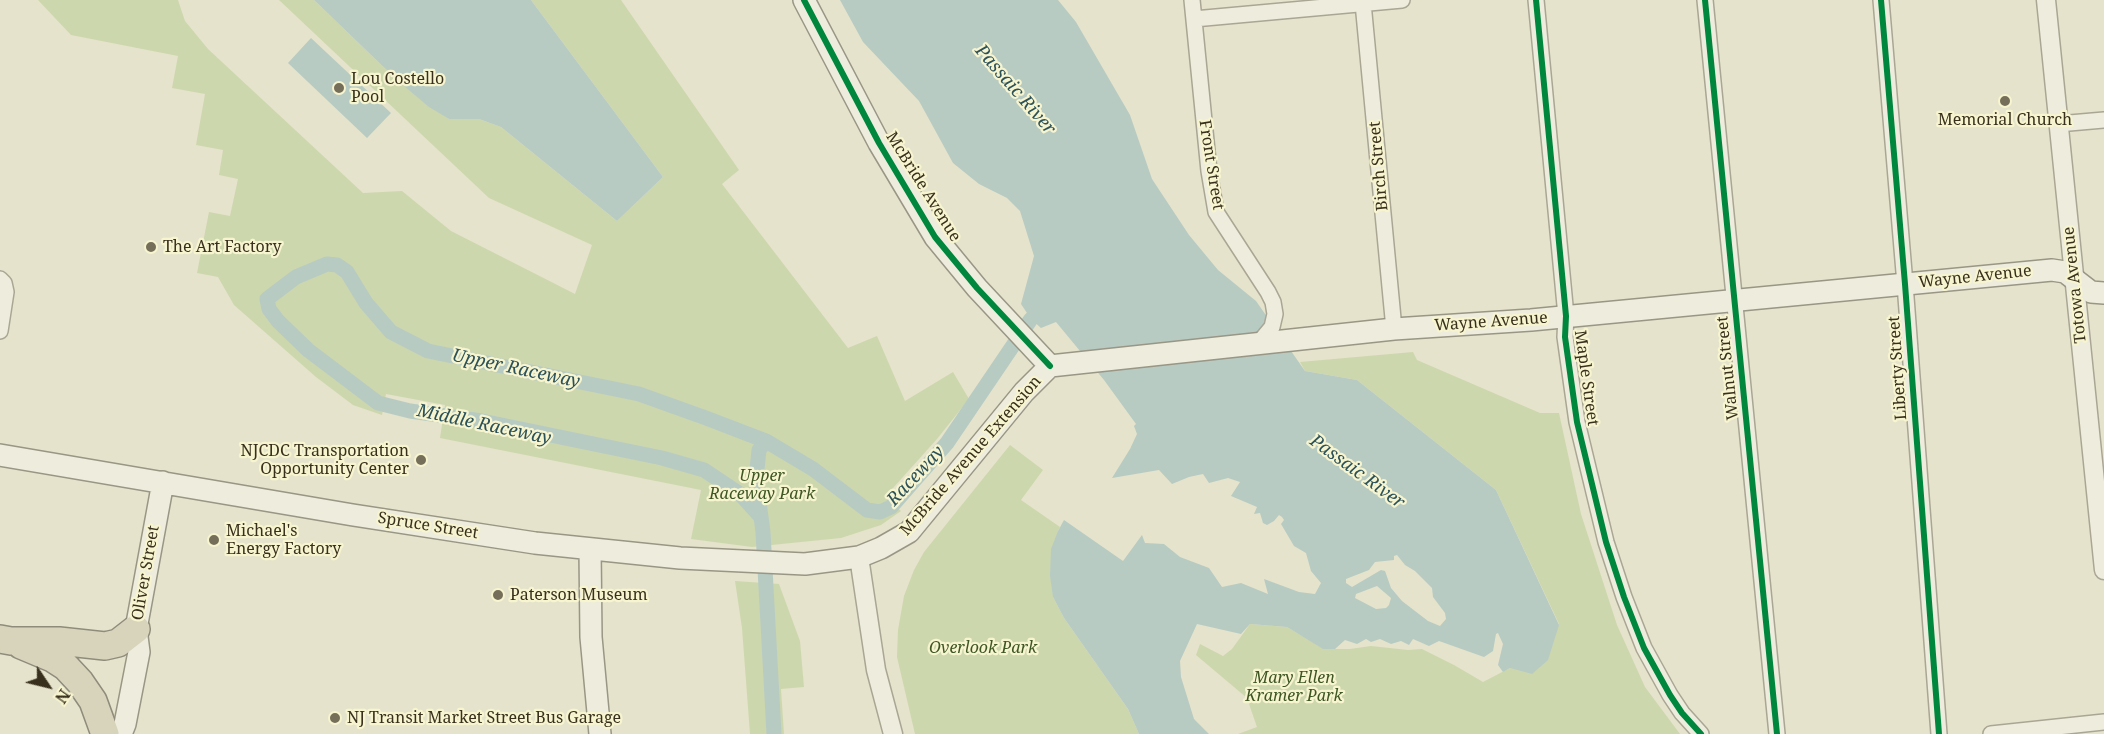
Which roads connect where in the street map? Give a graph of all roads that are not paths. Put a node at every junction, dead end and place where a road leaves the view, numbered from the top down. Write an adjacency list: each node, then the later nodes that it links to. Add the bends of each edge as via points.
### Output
1 (804, 0): 21 (main road, McBride Avenue, via 879,143 935,237)
2 (1192, 0): 9 (street, Front Street)
3 (1402, 0): 8 (street)
4 (1536, 0): 17 (street, Maple Street)
5 (1705, 0): 16 (street, Walnut Street)
6 (1881, 0): 14 (street, Liberty Street)
7 (2046, 0): 11 (street, Totowa Avenue)
8 (1363, 3): 9 (street); 18 (street, Birch Street)
9 (1194, 19): 20 (street, Front Street, via 1216,212 1273,303 1272,327)
10 (2104, 120): 11 (street)
11 (2058, 124): 13 (street, Totowa Avenue)
12 (0, 279): 19 (street, via 6,292)
13 (2074, 281): 14 (main road, Wayne Avenue, via 2065,272 2052,270); 15 (main road, Wayne Avenue, via 2091,292); 23 (street, Totowa Avenue)
14 (1905, 284): 16 (main road, Wayne Avenue); 37 (street, Liberty Street)
15 (2104, 292)
16 (1735, 300): 17 (main road, Wayne Avenue); 36 (street, Walnut Street)
17 (1566, 316): 18 (main road, Wayne Avenue); 35 (street, Maple Street, via 1565,337 1577,422 1623,597 1644,648 1670,695)
18 (1394, 329): 20 (main road, Wayne Avenue)
19 (0, 331)
20 (1257, 345): 21 (main road, Wayne Avenue)
21 (1050, 366): 26 (main road, McBride Avenue Extension, via 909,532)
22 (0, 455): 24 (main road, Spruce Street)
23 (2099, 473): 27 (street, Totowa Avenue)
24 (163, 482): 25 (main road, Spruce Street); 28 (main road, Oliver Street)
25 (590, 549): 26 (main road, Spruce Street, via 784,564); 33 (main road, via 591,637)
26 (859, 557): 34 (street, via 876,670)
27 (2104, 570)
28 (136, 629): 29 (highway, via 118,643 105,646); 32 (main road, Oliver Street, via 139,652)
29 (6, 640): 31 (highway, via 66,667 93,701)
30 (2104, 722): 38 (street)
31 (105, 734)
32 (121, 734)
33 (600, 734)
34 (893, 734)
35 (1701, 734)
36 (1777, 734)
37 (1938, 734)
38 (1991, 734)

